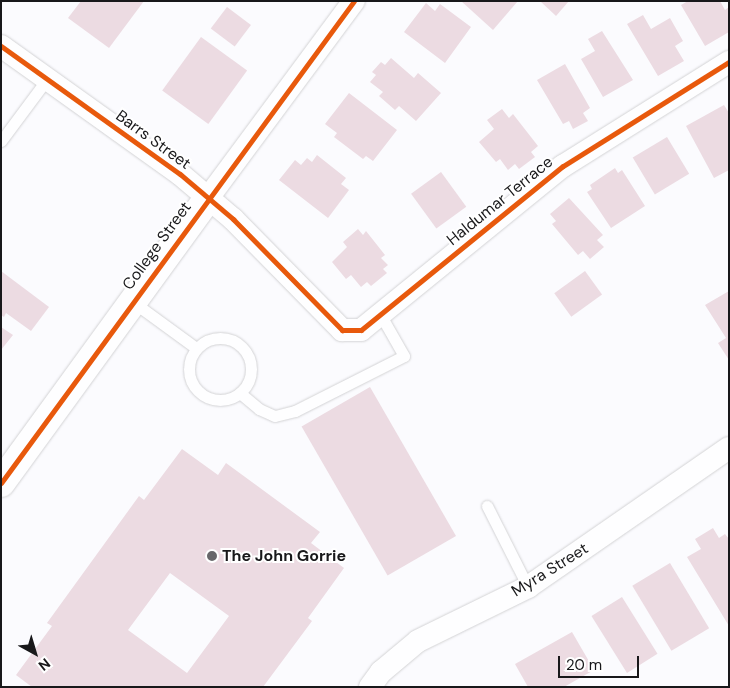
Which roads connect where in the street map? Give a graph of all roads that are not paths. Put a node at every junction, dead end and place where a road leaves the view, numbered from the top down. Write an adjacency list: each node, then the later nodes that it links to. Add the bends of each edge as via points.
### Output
1 (354, 1): 6 (street, College Street)
2 (1, 46): 4 (street, Barrs Street)
3 (729, 62): 8 (street, Haldumar Terrace, via 563,166)
4 (47, 79): 5 (lane); 6 (street, Barrs Street, via 180,174)
5 (1, 141)
6 (208, 198): 7 (street, College Street); 9 (street, Barrs Street)
7 (132, 301): 10 (lane); 13 (street, College Street)
8 (380, 314): 9 (street, Haldumar Terrace, via 361,330); 11 (lane, via 404,356 295,411 275,416 259,409)
9 (342, 330)
10 (196, 348): 11 (lane, via 189,367 190,377 201,394 220,400); 11 (lane, via 215,338 235,341 243,347 249,356 251,370)
11 (240, 393)
12 (729, 448): 15 (street, Myra Street)
13 (1, 483)
14 (487, 506): 15 (lane)
15 (528, 587): 16 (street, Myra Street, via 418,641 381,672)
16 (370, 687)

